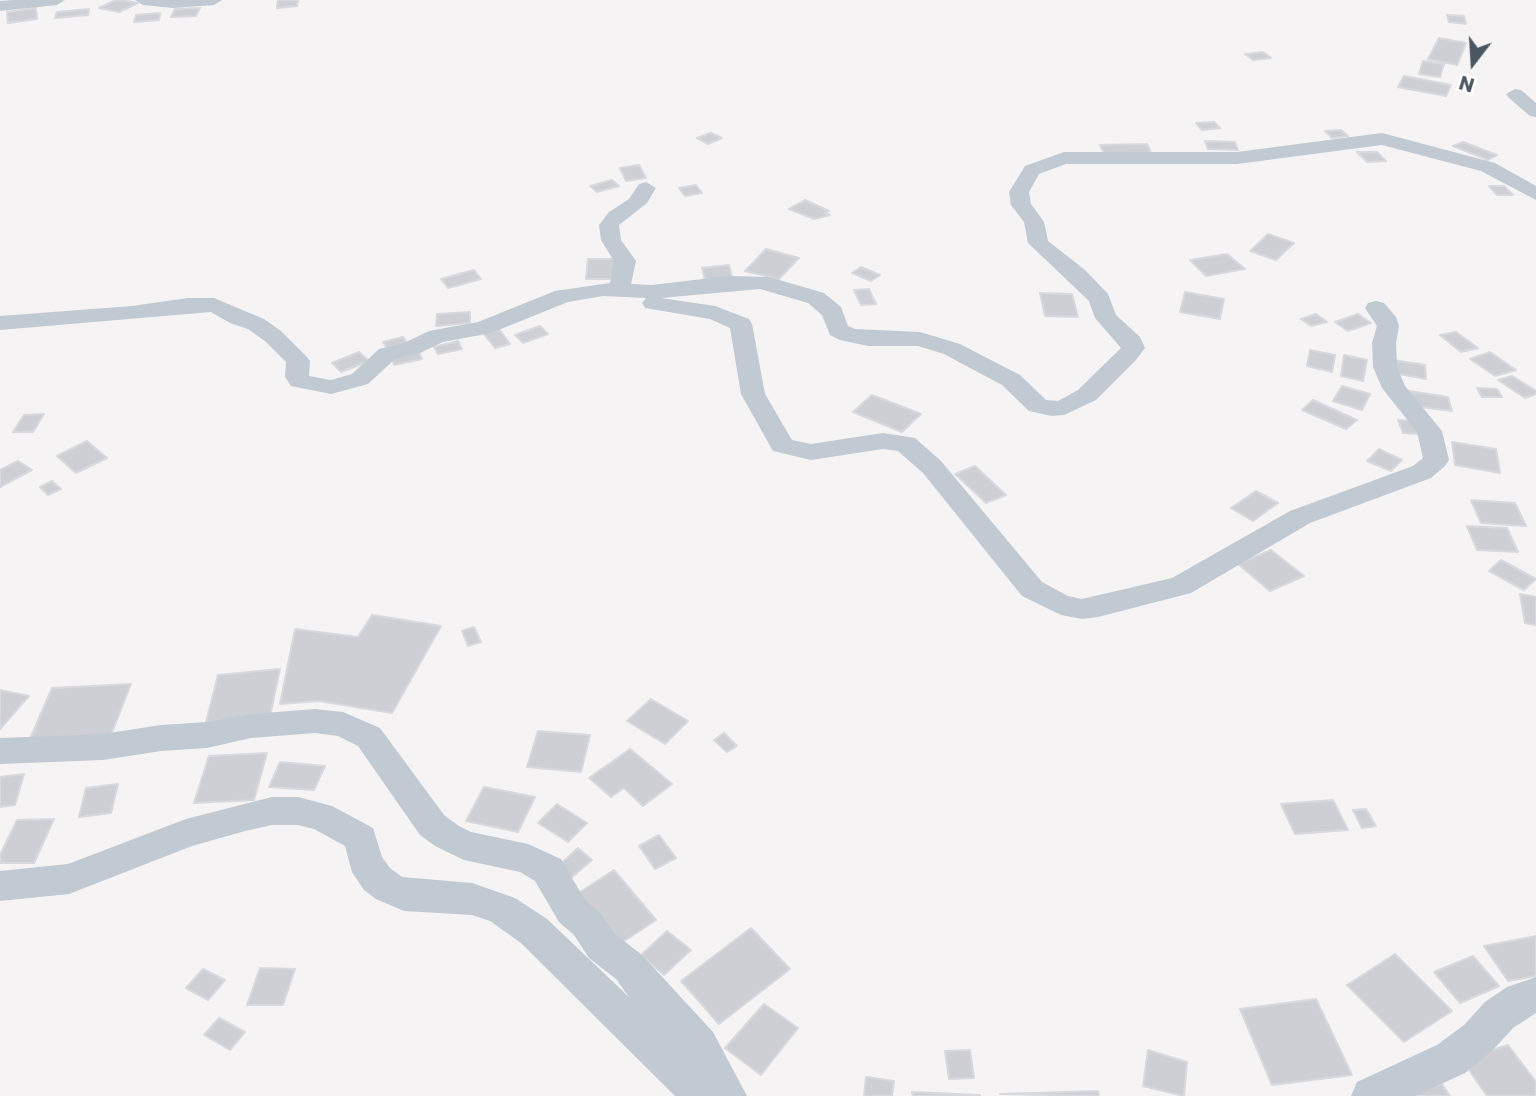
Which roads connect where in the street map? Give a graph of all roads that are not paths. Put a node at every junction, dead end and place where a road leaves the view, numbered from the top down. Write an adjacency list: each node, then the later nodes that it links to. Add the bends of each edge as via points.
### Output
1 (57, 0): 4 (street)
2 (143, 0): 3 (street, via 173,4)
3 (214, 0)
4 (0, 6)
5 (1515, 94): 6 (street)
6 (1536, 112)
7 (646, 188): 9 (street, via 637,203 610,225 611,240 625,261)
8 (1536, 194): 9 (street, via 1488,167 1382,139 1237,158 1064,158 1032,170 1019,192 1021,205 1034,222 1038,243 1100,299 1107,318 1133,348 1087,395 1064,408 1038,406 1011,380 952,349 920,339 868,339 842,333 833,312 816,298 776,285 736,282 652,292)
9 (617, 289): 10 (street)
10 (573, 294): 11 (street, via 683,307 734,319 743,328 753,394 782,445 811,452 883,441 906,444 932,467 1032,589 1061,605 1082,609 1181,586 1300,517 1422,472 1436,460 1429,430 1394,388 1385,367 1388,326); 12 (street, via 484,328 437,336 387,354 360,379 331,387 300,382 298,361 273,336 214,305)
11 (1376, 308)
12 (0, 323)
13 (0, 751): 17 (street, via 103,747 264,725 343,724 369,737 432,825 447,836 464,845 528,859 548,870 572,911 602,946 629,967 699,1045)
14 (0, 886): 16 (street, via 69,878 186,833 245,817 285,811 320,816 361,838 365,861 389,888 404,895 472,900 502,909 534,931)
15 (1536, 995): 18 (street, via 1499,1015 1451,1059)
16 (704, 1096)
17 (727, 1096)
18 (1371, 1096)

